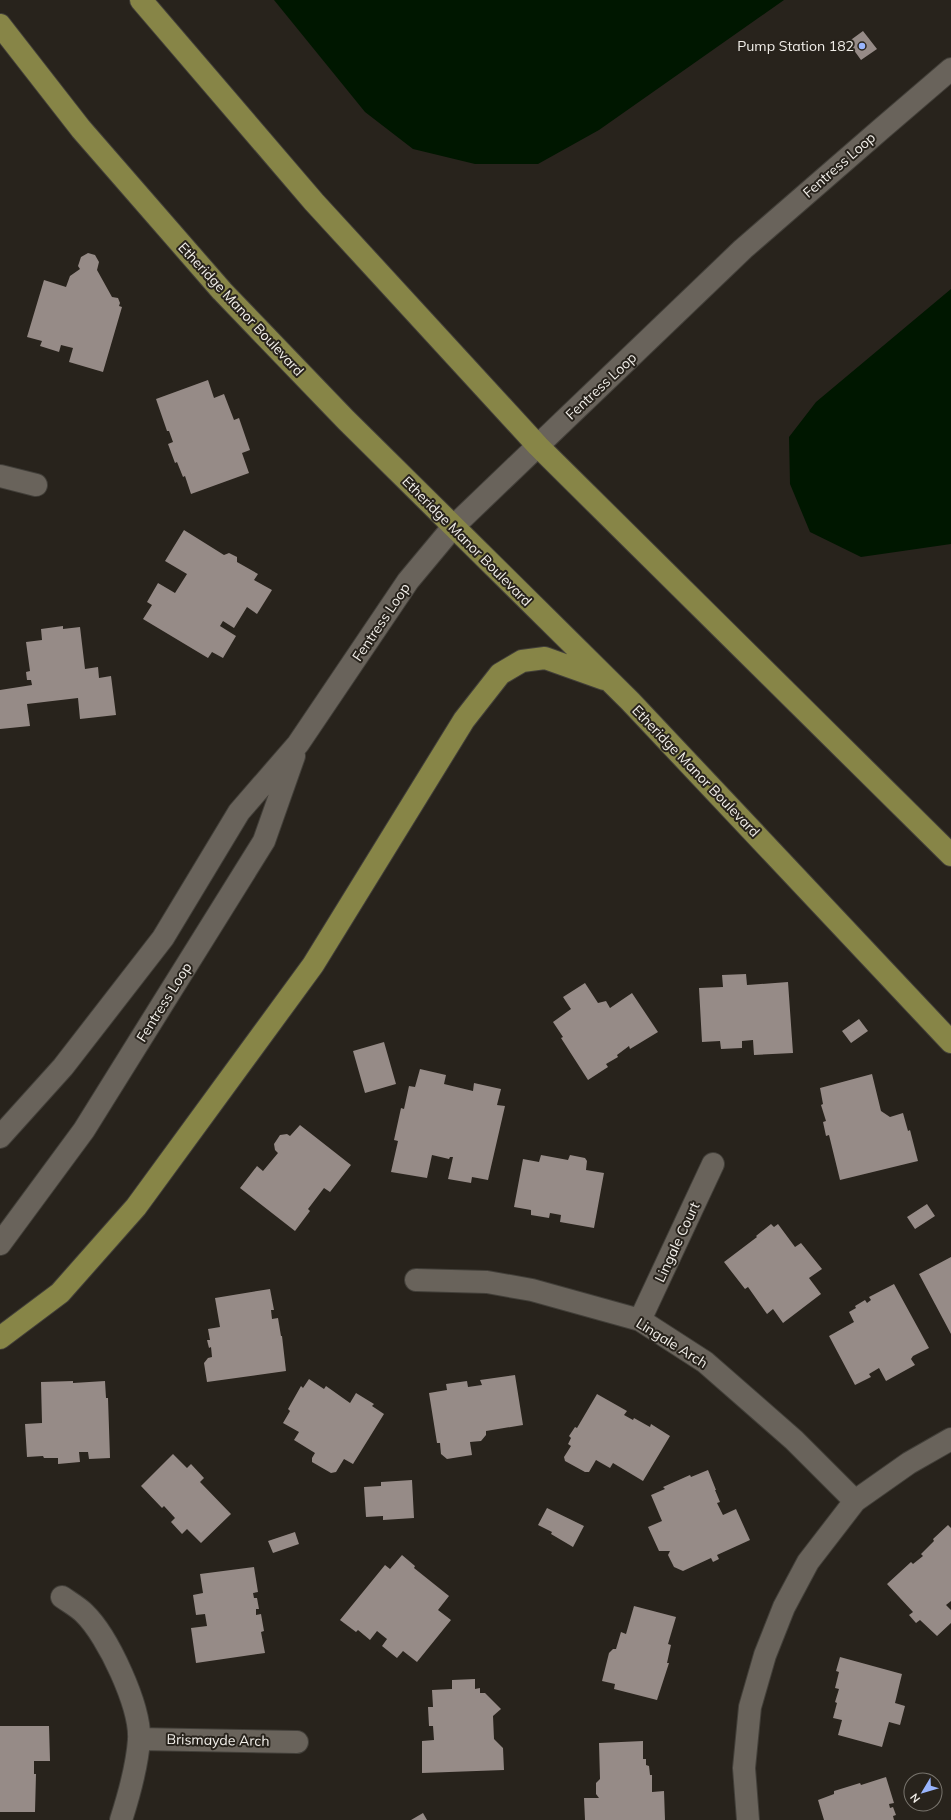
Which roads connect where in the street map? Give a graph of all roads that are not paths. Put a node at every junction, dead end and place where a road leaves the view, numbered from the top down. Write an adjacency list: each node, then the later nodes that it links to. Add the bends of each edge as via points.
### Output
1 (141, 0): 4 (main road, via 314,202)
2 (0, 25): 7 (main road, Etheridge Manor Boulevard, via 80,129 222,291)
3 (951, 69): 4 (street, Fentress Loop, via 743,250)
4 (538, 446): 7 (street, Fentress Loop); 10 (main road)
5 (0, 476): 6 (street)
6 (36, 485)
7 (453, 527): 8 (main road, Etheridge Manor Boulevard); 9 (street, Fentress Loop, via 408,581)
8 (610, 681): 11 (main road, Etheridge Manor Boulevard); 17 (main road, via 545,658 522,662 500,674 464,720 313,965 136,1207 60,1292)
9 (298, 744): 12 (street, Fentress Loop, via 239,812 163,938 63,1067); 14 (street, Fentress Loop, via 264,841 84,1130)
10 (951, 855)
11 (951, 1042)
12 (0, 1137)
13 (713, 1164): 16 (street, Lingale Court)
14 (0, 1244)
15 (416, 1280): 16 (street, Lingale Arch, via 487,1282 532,1290)
16 (640, 1320): 19 (street, Lingale Arch, via 705,1362 794,1440)
17 (0, 1338)
18 (951, 1439): 19 (street, via 909,1463)
19 (855, 1501): 24 (street, via 808,1562 784,1607 765,1655 750,1707 744,1768)
20 (62, 1597): 21 (street, via 85,1614 117,1663 135,1710)
21 (139, 1739): 22 (street, Brismayde Arch); 23 (street, via 129,1796)
22 (297, 1742)
23 (121, 1820)
24 (748, 1820)

